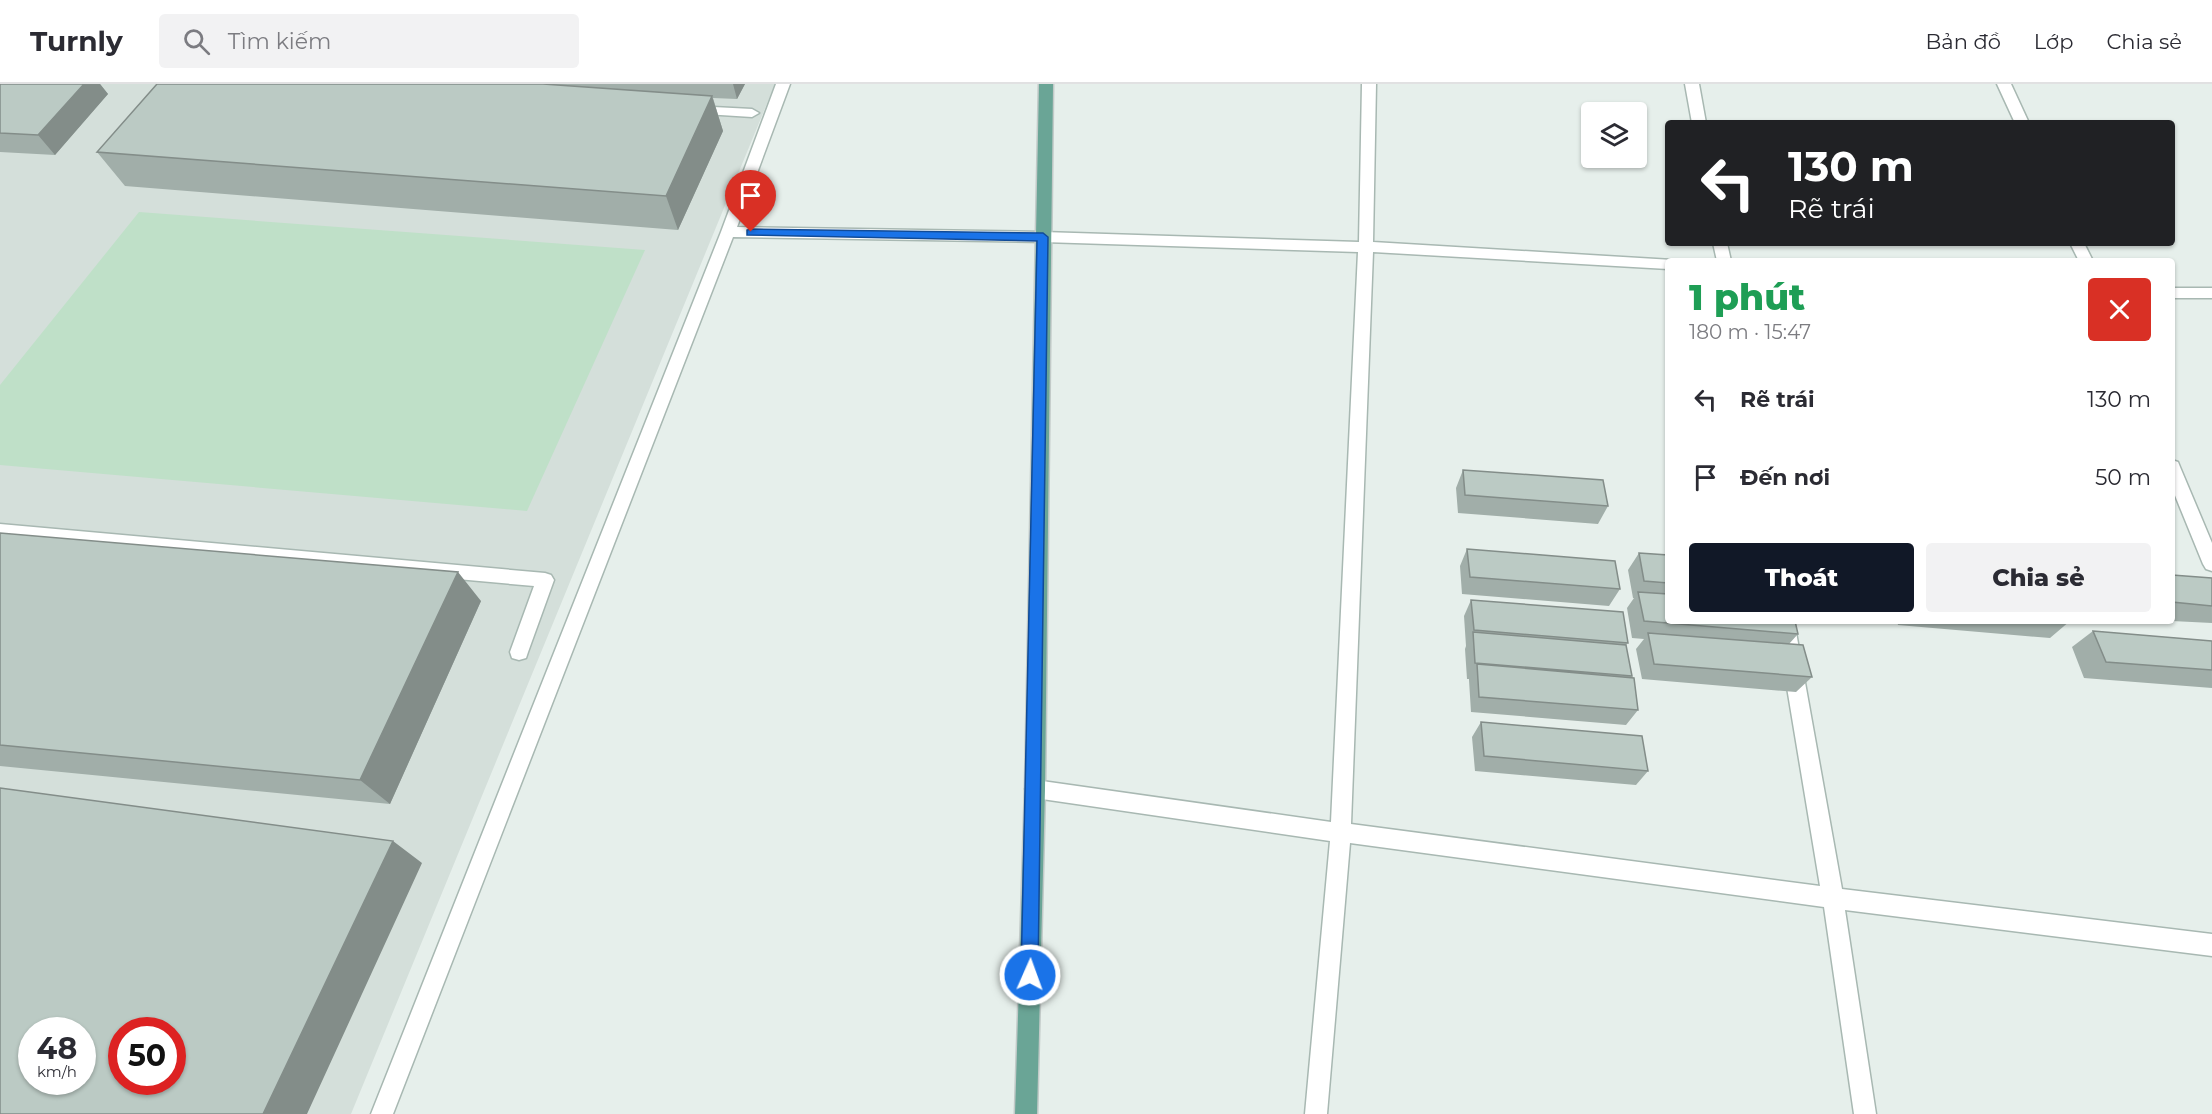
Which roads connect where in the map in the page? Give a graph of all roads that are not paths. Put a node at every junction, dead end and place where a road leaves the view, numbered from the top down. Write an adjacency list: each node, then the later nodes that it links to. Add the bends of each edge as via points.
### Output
1 (783, 84): 10 (street)
2 (1046, 84): 11 (main road)
3 (1369, 84): 12 (street)
4 (1692, 84): 8 (street)
5 (2004, 84): 9 (street)
6 (681, 109): 7 (street)
7 (752, 113)
8 (1698, 120)
9 (2021, 120)
10 (728, 232): 11 (street); 25 (street)
11 (1043, 237): 12 (street); 21 (main road)
12 (1366, 247): 13 (street); 22 (street)
13 (1665, 264)
14 (2175, 293): 15 (street)
15 (2212, 293)
16 (2175, 474): 18 (street)
17 (0, 531): 20 (street, via 545,580)
18 (2212, 564)
19 (1786, 624): 23 (street)
20 (519, 652)
21 (1035, 789): 22 (street); 26 (main road)
22 (1341, 834): 23 (street); 27 (street)
23 (1833, 899): 24 (street); 28 (street)
24 (2212, 945)
25 (382, 1114)
26 (1026, 1114)
27 (1316, 1114)
28 (1865, 1114)

